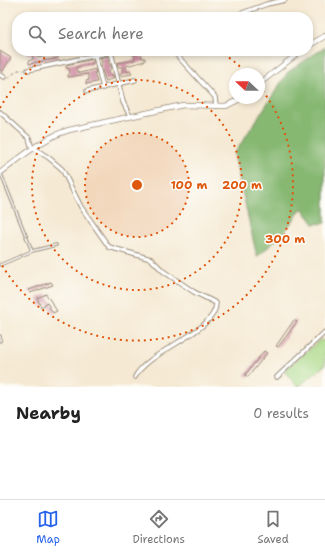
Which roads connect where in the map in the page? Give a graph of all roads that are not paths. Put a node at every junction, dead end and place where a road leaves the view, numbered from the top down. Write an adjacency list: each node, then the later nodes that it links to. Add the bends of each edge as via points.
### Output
1 (285, 0): 2 (street)
2 (245, 12)
3 (325, 36): 4 (street)
4 (313, 43)
5 (95, 56): 9 (street); 13 (street)
6 (112, 56): 12 (street)
7 (178, 56): 16 (street, via 215,97)
8 (295, 56): 10 (street)
9 (28, 70)
10 (265, 79)
11 (135, 80): 12 (street)
12 (118, 84): 13 (street); 18 (street)
13 (103, 88): 14 (street)
14 (87, 91)
15 (231, 104): 16 (street)
16 (216, 106): 18 (street, via 183,105)
17 (0, 112): 19 (street, via 26,134)
18 (130, 116): 19 (street, via 64,131)
19 (33, 148): 20 (street); 27 (street, via 62,169 81,207 109,247 151,259 194,292 216,303 213,312 201,326 152,359)
20 (0, 173): 22 (lane)
21 (56, 245): 22 (lane)
22 (32, 252): 23 (lane)
23 (0, 265)
24 (325, 332): 28 (street)
25 (0, 336): 26 (lane)
26 (0, 340)
27 (135, 377)
28 (277, 377)

